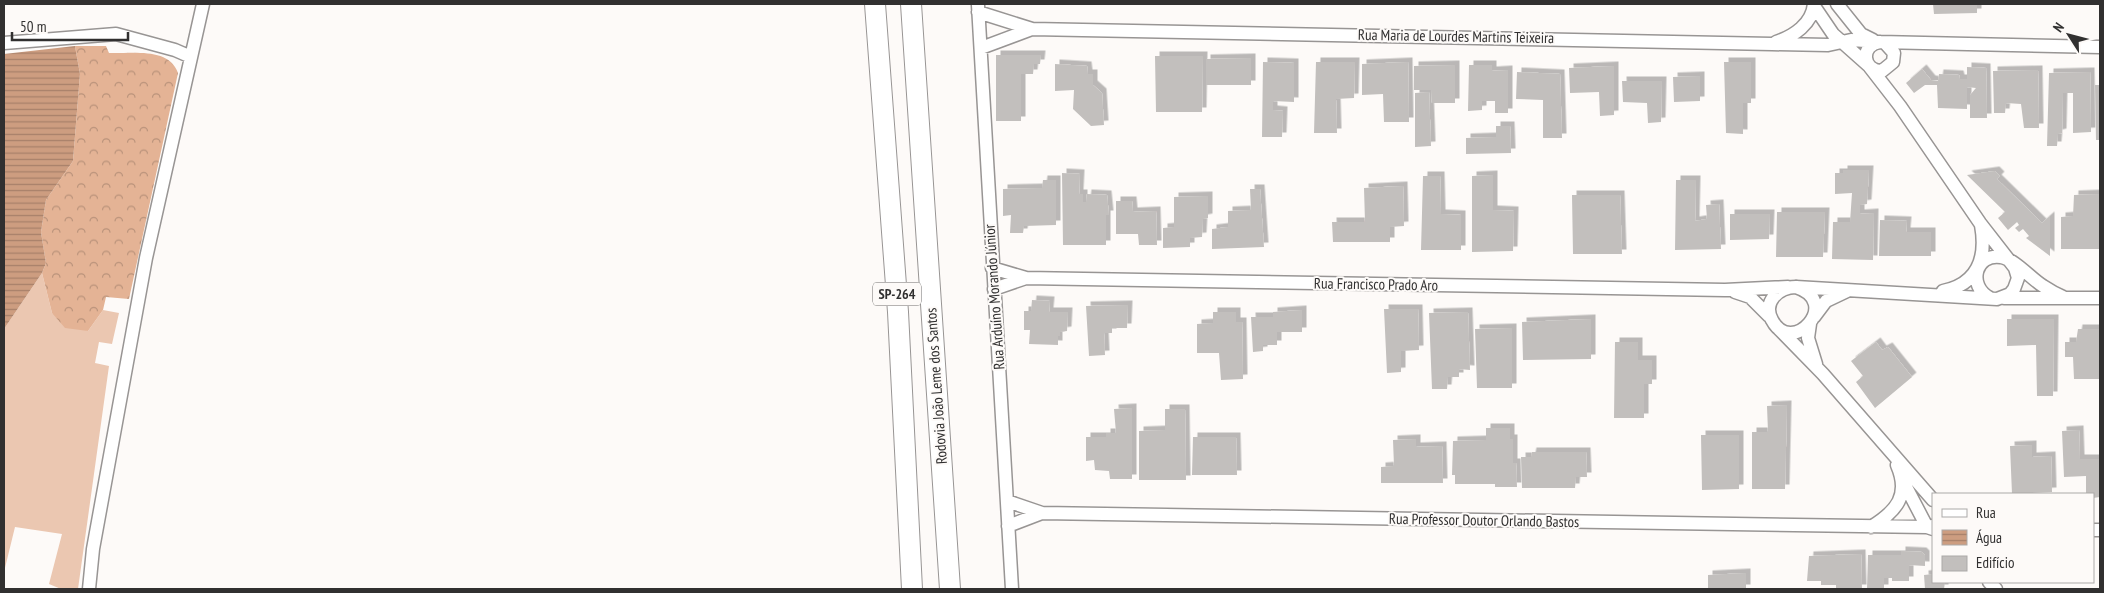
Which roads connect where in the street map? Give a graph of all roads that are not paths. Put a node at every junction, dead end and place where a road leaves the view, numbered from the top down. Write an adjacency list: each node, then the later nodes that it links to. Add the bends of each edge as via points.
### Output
1 (203, 4): 15 (street)
2 (875, 4): 46 (main road, SP-264, via 898,312)
3 (911, 4): 47 (main road, Rodovia João Leme dos Santos / SP-264)
4 (1837, 4): 10 (street, via 1861,34)
5 (1814, 5): 9 (street, via 1832,34); 11 (street, via 1810,18 1799,30)
6 (978, 8): 7 (street, Rua Maria de Lourdes Martins Teixeira); 14 (street, Rua Arduíno Morando Júnior)
7 (1032, 29): 11 (street, Rua Maria de Lourdes Martins Teixeira); 14 (street, Rua Maria de Lourdes Martins Teixeira)
8 (4, 42): 15 (street, via 116,34)
9 (1842, 42): 10 (street, Rua Maria de Lourdes Martins Teixeira); 11 (street, Rua Maria de Lourdes Martins Teixeira, via 1828,45); 17 (street)
10 (1883, 43): 12 (street, Rua Maria de Lourdes Martins Teixeira); 16 (street, via 1894,53); 17 (street, via 1872,45 1866,53)
11 (1772, 44)
12 (1932, 44): 13 (street, Rua Maria de Lourdes Martins Teixeira); 16 (street, Rua Maria de Lourdes Martins Teixeira, via 1912,50)
13 (2100, 47)
14 (981, 48): 22 (street, Rua Arduíno Morando Júnior)
15 (191, 57): 45 (street, via 146,258 93,549)
16 (1892, 64): 17 (street, via 1878,71); 18 (street, via 1890,78)
17 (1869, 66): 18 (street)
18 (1900, 106): 19 (street)
19 (1980, 223): 20 (street); 21 (street, via 1983,246)
20 (2012, 264): 21 (street, via 1998,257 1988,259); 29 (street); 31 (street, via 2017,273 2017,283)
21 (1980, 266): 28 (street, Rua Francisco Prado Aro, via 1957,287); 30 (street, via 1977,284)
22 (992, 268): 23 (street, Rua Francisco Prado Aro); 25 (street, Rua Arduíno Morando Júnior)
23 (1026, 278): 25 (street, Rua Francisco Prado Aro); 26 (street, Rua Francisco Prado Aro)
24 (1792, 287): 26 (street, Rua Francisco Prado Aro); 27 (street, Rua Francisco Prado Aro); 33 (street, via 1774,295 1770,301); 34 (street, via 1810,294 1815,309)
25 (994, 290): 40 (street, Rua Arduíno Morando Júnior)
26 (1725, 290): 33 (street, Rua Francisco Prado Aro, via 1750,297)
27 (1855, 290): 28 (street, Rua Francisco Prado Aro); 34 (street, Rua Francisco Prado Aro, via 1826,301)
28 (1932, 293): 30 (street, Rua Francisco Prado Aro)
29 (2063, 297): 31 (street); 32 (street)
30 (1990, 298): 31 (street)
31 (2004, 298)
32 (2100, 298)
33 (1770, 316): 35 (street)
34 (1812, 320): 35 (street, via 1805,329 1791,333); 36 (street, via 1809,347)
35 (1777, 328): 36 (street)
36 (1823, 374): 37 (street)
37 (1892, 454): 38 (street); 39 (street)
38 (1902, 479): 43 (street, via 1904,490 1898,502 1883,520); 44 (street)
39 (1932, 499)
40 (1007, 501): 41 (street, Rua Professor Doutor Orlando Bastos); 42 (street, Rua Arduíno Morando Júnior)
41 (1042, 513): 42 (street, Rua Professor Doutor Orlando Bastos); 43 (street, Rua Professor Doutor Orlando Bastos)
42 (1008, 526): 48 (street, Rua Arduíno Morando Júnior)
43 (1871, 527): 44 (street, Rua Professor Doutor Orlando Bastos)
44 (1931, 527)
45 (89, 589)
46 (912, 589)
47 (950, 589)
48 (1012, 589)

